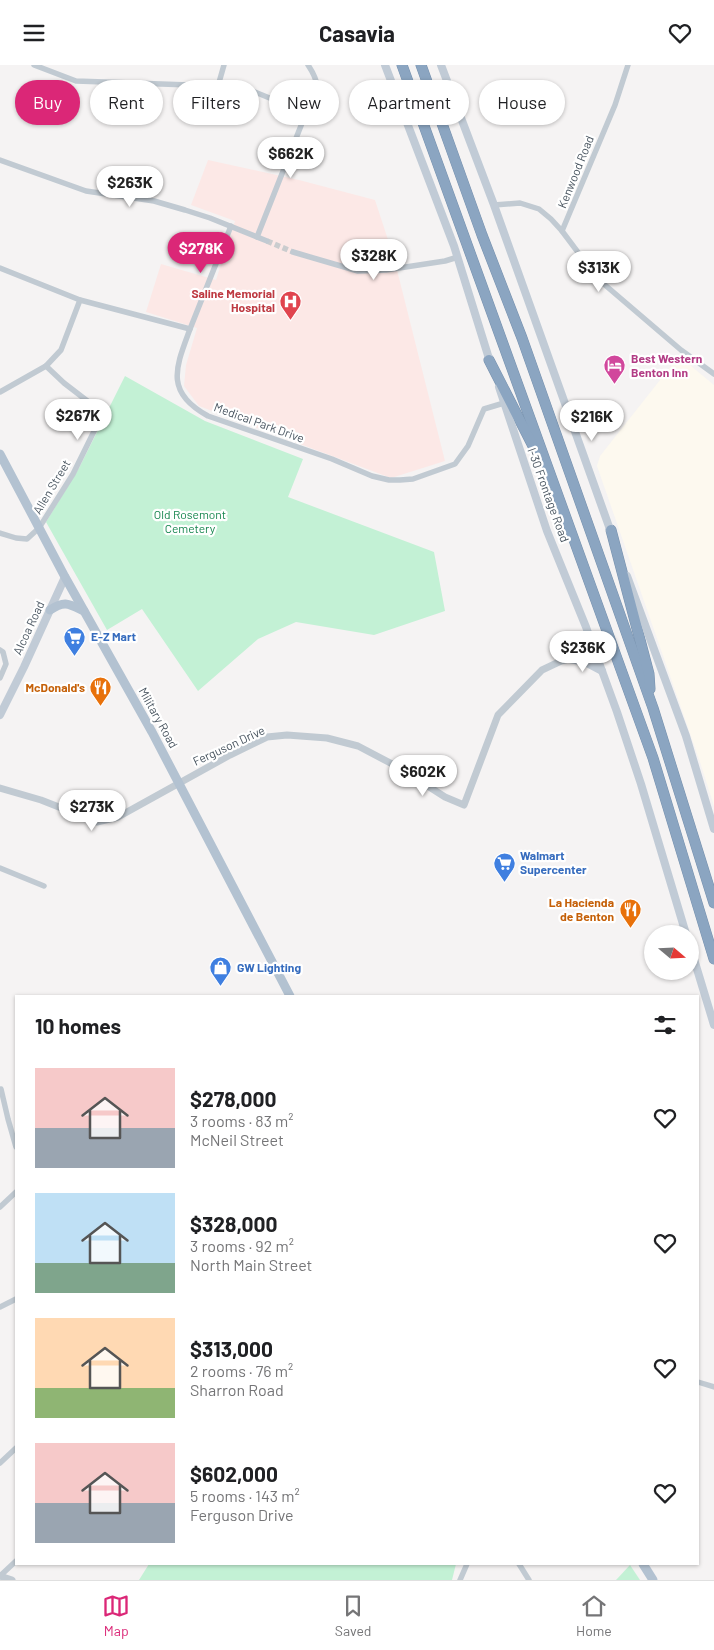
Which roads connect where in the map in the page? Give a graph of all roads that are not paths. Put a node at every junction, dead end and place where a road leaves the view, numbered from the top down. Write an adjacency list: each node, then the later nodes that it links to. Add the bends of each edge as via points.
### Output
1 (34, 65): 11 (street, via 76,81)
2 (224, 65): 9 (street)
3 (308, 65): 10 (street)
4 (385, 65): 20 (main road, I-30 Frontage Road)
5 (402, 65): 30 (highway)
6 (422, 65): 42 (highway)
7 (441, 65): 14 (main road)
8 (628, 65): 16 (street, Kenwood Road)
9 (220, 80)
10 (316, 80)
11 (173, 84)
12 (301, 125): 17 (street)
13 (0, 159): 15 (street, via 86,191 154,201)
14 (494, 205): 16 (street, via 520,203 539,209); 32 (main road)
15 (231, 226): 17 (street); 23 (street, Medical Park Drive)
16 (562, 231): 26 (street, via 598,279)
17 (257, 237): 18 (street)
18 (267, 241)
19 (294, 252): 20 (street, via 358,271 386,270)
20 (458, 257): 24 (main road, I-30 Frontage Road)
21 (0, 268): 22 (street)
22 (80, 301): 23 (street); 25 (street, via 62,350)
23 (190, 329): 28 (street, Medical Park Drive, via 176,373 180,390 196,409 372,476 389,480 414,479 455,464 468,445 484,409)
24 (489, 360): 28 (main road, I-30 Frontage Road); 30 (highway)
25 (46, 367): 27 (street); 31 (street, Allen Street, via 103,413 73,474)
26 (714, 374)
27 (0, 391)
28 (504, 403): 38 (main road, I-30 Frontage Road, via 547,531)
29 (0, 454): 31 (main road, Military Road)
30 (552, 483): 51 (highway, via 652,758)
31 (39, 528): 33 (street, via 27,539); 34 (main road, Military Road)
32 (611, 530): 42 (highway, via 649,674); 46 (main road, via 686,736)
33 (0, 533)
34 (65, 577): 35 (main road, Alcoa Road); 36 (main road, Military Road)
35 (50, 610): 36 (main road, via 66,603); 43 (main road, Alcoa Road)
36 (84, 611): 44 (main road, Military Road)
37 (0, 650): 41 (street, via 6,664)
38 (595, 652): 39 (street, Ferguson Drive); 40 (main road, I-30 Frontage Road)
39 (570, 659): 40 (main road); 44 (street, Ferguson Drive, via 542,670 498,715 464,805 440,795 358,746 287,735 267,737)
40 (602, 671): 50 (main road, I-30 Frontage Road, via 641,784)
41 (0, 679)
42 (653, 708): 49 (highway)
43 (0, 715)
44 (179, 783): 45 (street, Ferguson Drive, via 118,817 97,822); 53 (main road, Military Road)
45 (0, 788)
46 (714, 829)
47 (0, 868): 48 (street)
48 (44, 886)
49 (714, 903)
50 (683, 925)
51 (714, 959)
52 (699, 976): 54 (main road)
53 (289, 995)
54 (714, 1025)
55 (1, 1089): 56 (street)
56 (15, 1144)
57 (15, 1193): 58 (street)
58 (0, 1207)
59 (15, 1300): 60 (street)
60 (0, 1307)
61 (699, 1382): 62 (street)
62 (714, 1387)
63 (15, 1449): 64 (street)
64 (0, 1463)
65 (15, 1562): 69 (street)
66 (467, 1565): 71 (street)
67 (521, 1565): 72 (street)
68 (643, 1565): 73 (main road)
69 (0, 1576): 70 (street)
70 (12, 1580)
71 (460, 1580)
72 (529, 1580)
73 (653, 1580)

